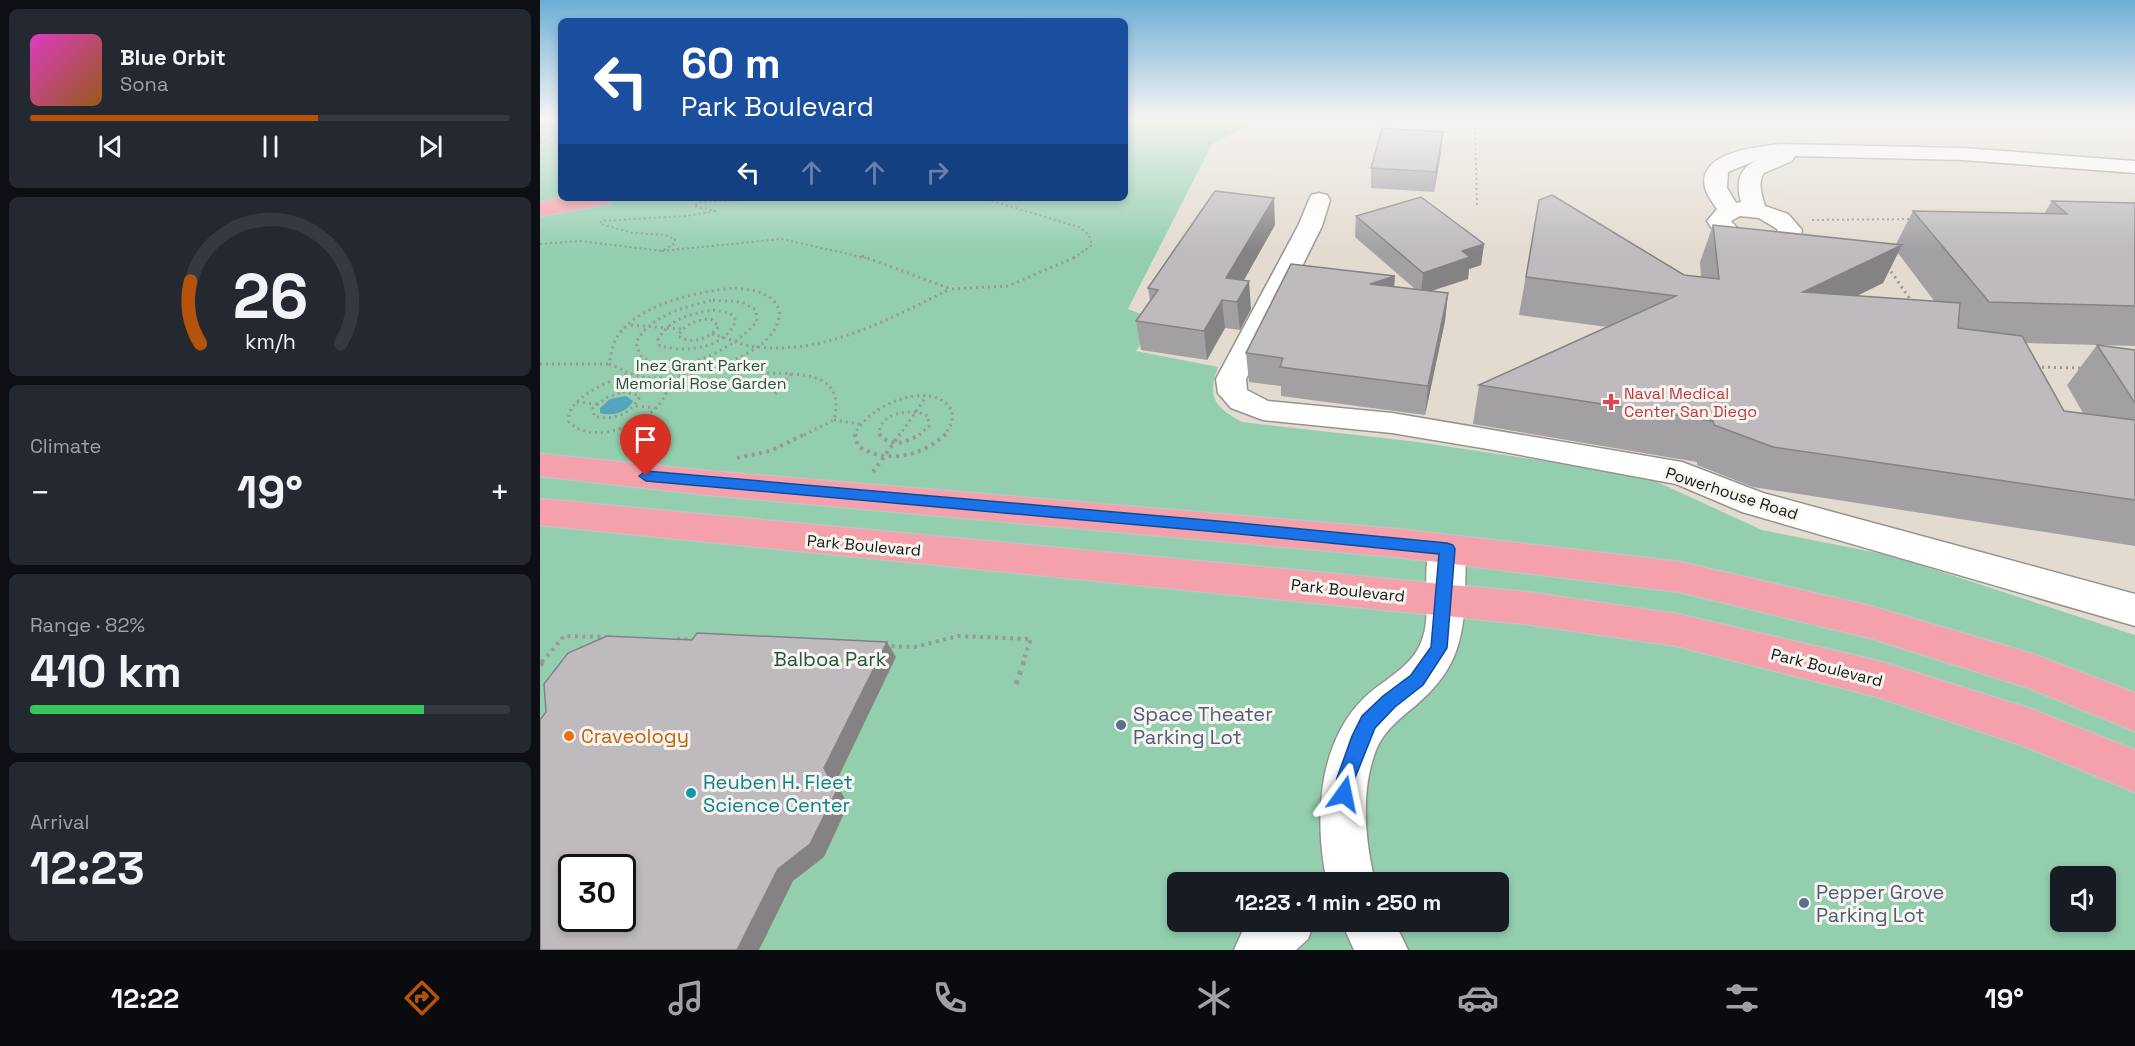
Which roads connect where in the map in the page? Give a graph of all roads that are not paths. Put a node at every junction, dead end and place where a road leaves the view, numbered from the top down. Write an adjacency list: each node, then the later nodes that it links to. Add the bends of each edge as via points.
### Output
1 (1728, 162): 9 (street, via 1718,169 1716,188)
2 (1768, 162): 8 (street, via 1758,165 1749,177 1748,190)
3 (2072, 162): 4 (street)
4 (2135, 167)
5 (1319, 200): 14 (street, Powerhouse Road, via 1310,226 1231,379 1233,393 1242,401 1263,410 1392,423 1682,474 1754,503)
6 (585, 201): 7 (main road)
7 (540, 209)
8 (1755, 210): 9 (street); 9 (street, via 1785,223 1789,236 1763,243 1737,238 1719,221)
9 (1729, 211)
10 (540, 465): 12 (main road)
11 (540, 512): 13 (main road, Park Boulevard)
12 (1447, 549): 13 (street); 15 (main road, via 1680,577 1870,622 2033,672)
13 (1444, 600): 16 (main road, Park Boulevard, via 1677,630 1878,679 2031,729); 17 (street, via 1441,638 1432,660 1417,680 1369,722 1353,758 1341,811)
14 (2135, 610)
15 (2135, 712)
16 (2135, 771)
17 (1343, 872)
18 (1279, 932): 20 (street)
19 (1372, 932): 21 (street)
20 (1260, 950)
21 (1382, 950)

